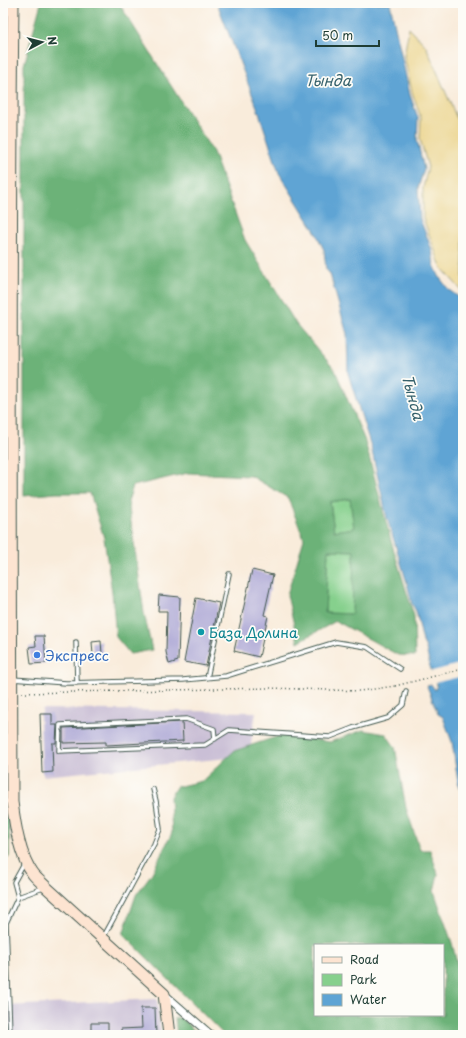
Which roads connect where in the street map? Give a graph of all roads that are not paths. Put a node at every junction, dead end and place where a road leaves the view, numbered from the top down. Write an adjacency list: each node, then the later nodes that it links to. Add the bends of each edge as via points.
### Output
1 (13, 3): 2 (street)
2 (7, 151): 3 (street)
3 (7, 368): 5 (street)
4 (230, 574): 8 (lane)
5 (7, 596): 9 (street)
6 (76, 642): 10 (lane)
7 (400, 669): 8 (lane, via 367,647 336,642 226,676)
8 (208, 678): 10 (lane)
9 (11, 679): 10 (lane); 14 (street)
10 (77, 683)
11 (406, 691): 12 (lane, via 403,705 388,718 330,737 229,730)
12 (215, 739): 12 (lane, via 205,745 60,751 60,725 186,719 214,729)
13 (153, 789): 18 (lane, via 160,829)
14 (7, 802): 15 (street)
15 (26, 861): 16 (street, via 33,874); 17 (lane, via 14,882)
16 (46, 887): 17 (lane); 18 (street)
17 (18, 897): 19 (lane, via 6,923)
18 (103, 938): 21 (street)
19 (9, 993): 20 (lane); 22 (lane)
20 (3, 994)
21 (164, 994): 23 (street); 24 (street)
22 (10, 1035)
23 (168, 1035)
24 (210, 1035)

